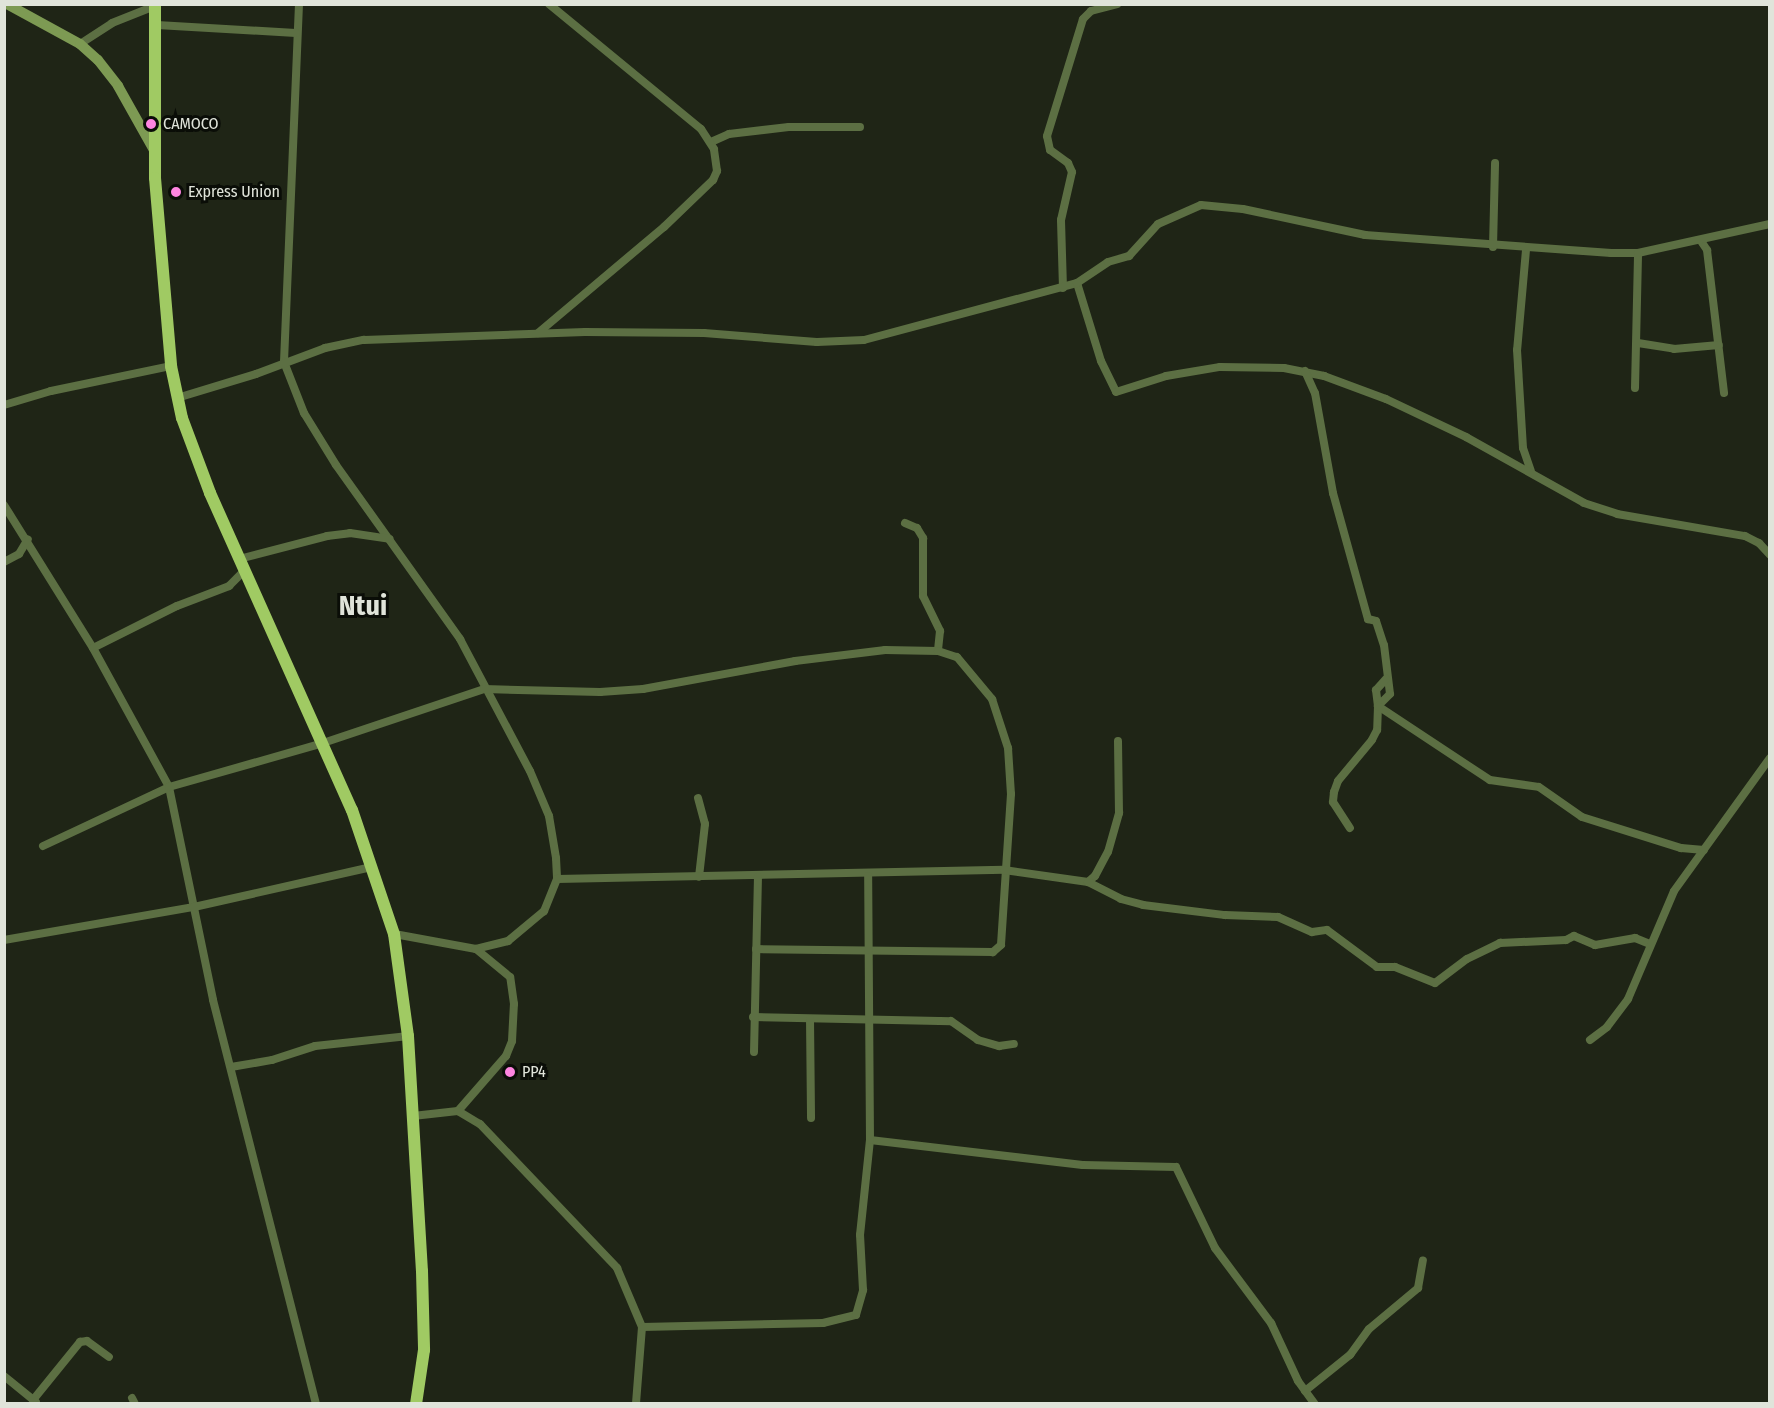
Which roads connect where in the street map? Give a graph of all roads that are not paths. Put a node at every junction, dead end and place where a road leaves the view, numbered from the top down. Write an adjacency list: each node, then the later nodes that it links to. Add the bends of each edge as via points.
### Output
1 (8, 4): 8 (main road)
2 (299, 4): 7 (street)
3 (549, 4): 10 (street, via 570,17 601,51 647,83)
4 (1117, 4): 19 (street, via 1091,11 1083,19 1047,136 1050,150 1065,160 1072,172 1061,219)
5 (155, 5): 6 (highway); 8 (street, via 112,23)
6 (157, 25): 7 (street); 11 (highway)
7 (296, 33): 23 (street)
8 (80, 44): 11 (main road, via 118,86)
9 (860, 127): 10 (street, via 789,127 729,134)
10 (711, 142): 20 (street, via 717,165 713,180 634,254)
11 (156, 153): 24 (highway)
12 (1495, 163): 15 (street)
13 (1770, 224): 14 (street)
14 (1701, 241): 17 (street); 22 (street, via 1707,250)
15 (1493, 247): 16 (street); 18 (street, via 1365,235 1243,209 1201,205 1158,224 1129,256 1108,262)
16 (1526, 250): 17 (street); 30 (street, via 1517,366 1523,448)
17 (1638, 253): 21 (street)
18 (1077, 284): 19 (street); 25 (street, via 1101,361 1116,392 1166,376 1220,367)
19 (1063, 288): 20 (street, via 843,342 704,333)
20 (538, 333): 23 (street, via 364,340)
21 (1638, 343): 22 (street, via 1674,349); 26 (street)
22 (1719, 345): 27 (street)
23 (284, 362): 28 (street); 34 (street, via 293,389 322,443)
24 (171, 366): 28 (highway); 29 (street)
25 (1305, 371): 30 (street, via 1386,399); 43 (street, via 1314,393 1333,493 1368,619 1376,621 1384,645)
26 (1635, 388)
27 (1724, 393)
28 (177, 398): 38 (highway)
29 (4, 405)
30 (1531, 471): 37 (street, via 1584,503 1617,514 1745,536 1760,543)
31 (4, 505): 33 (street)
32 (905, 523): 42 (street, via 917,528 923,538 923,596 940,631)
33 (28, 539): 35 (street); 36 (street)
34 (390, 539): 38 (street, via 350,533 327,536); 44 (street, via 454,629)
35 (36, 553): 36 (street); 41 (street)
36 (19, 554): 39 (street)
37 (1770, 555)
38 (239, 559): 40 (highway)
39 (4, 562)
40 (244, 572): 41 (street, via 229,586 186,602); 47 (highway)
41 (93, 648): 49 (street)
42 (938, 651): 44 (street, via 853,653 600,692); 55 (street, via 957,657 974,675 992,699 1001,723 1008,748 1011,794)
43 (1386, 679): 45 (street, via 1376,690); 45 (street, via 1390,694)
44 (484, 689): 47 (street); 59 (street, via 514,737 546,807)
45 (1378, 706): 51 (street, via 1377,730 1334,792 1333,802); 53 (street, via 1490,780 1539,787 1582,817 1681,849)
46 (1118, 741): 60 (street, via 1119,813 1108,852)
47 (323, 743): 49 (street); 54 (highway)
48 (1770, 758): 53 (street)
49 (168, 787): 52 (street); 61 (street)
50 (698, 798): 57 (street, via 705,824)
51 (1350, 828)
52 (44, 846)
53 (1704, 850): 64 (street, via 1674,891)
54 (372, 867): 61 (street); 62 (highway)
55 (1005, 870): 56 (street); 60 (street); 67 (street, via 1003,940 998,949)
56 (868, 876): 58 (street); 67 (street)
57 (699, 877): 58 (street); 59 (street)
58 (758, 877): 66 (street)
59 (557, 879): 65 (street, via 544,911 532,925 508,941)
60 (1088, 882): 64 (street, via 1143,905 1278,917 1312,932 1327,930 1377,967 1395,967 1436,983 1467,959 1500,943 1566,940 1574,936 1595,945 1635,938)
61 (194, 907): 63 (street); 75 (street)
62 (394, 934): 65 (street); 71 (highway)
63 (4, 940)
64 (1650, 944): 72 (street, via 1628,999 1607,1027)
65 (476, 949): 76 (street, via 510,977 514,1004 512,1041 506,1056)
66 (756, 950): 67 (street); 68 (street)
67 (868, 950): 70 (street)
68 (753, 1013): 69 (street); 74 (street)
69 (810, 1019): 70 (street); 78 (street)
70 (869, 1021): 73 (street, via 951,1021 978,1040 999,1046); 79 (street)
71 (408, 1036): 75 (street, via 315,1046 272,1060); 77 (highway)
72 (1590, 1040)
73 (1014, 1044)
74 (754, 1052)
75 (231, 1067): 86 (street)
76 (458, 1111): 77 (street); 81 (street, via 480,1124 599,1245 617,1268)
77 (413, 1116): 87 (highway, via 424,1328)
78 (811, 1118)
79 (870, 1140): 81 (street, via 861,1222 862,1290 853,1318 823,1323); 84 (street, via 1083,1165 1176,1167 1215,1248 1271,1323)
80 (1423, 1260): 84 (street, via 1418,1288 1369,1329 1350,1355)
81 (642, 1327): 88 (street)
82 (110, 1357): 85 (street, via 87,1341 80,1342)
83 (4, 1376): 85 (street)
84 (1305, 1391): 89 (street)
85 (35, 1402)
86 (316, 1404)
87 (416, 1404)
88 (636, 1404)
89 (1315, 1404)

